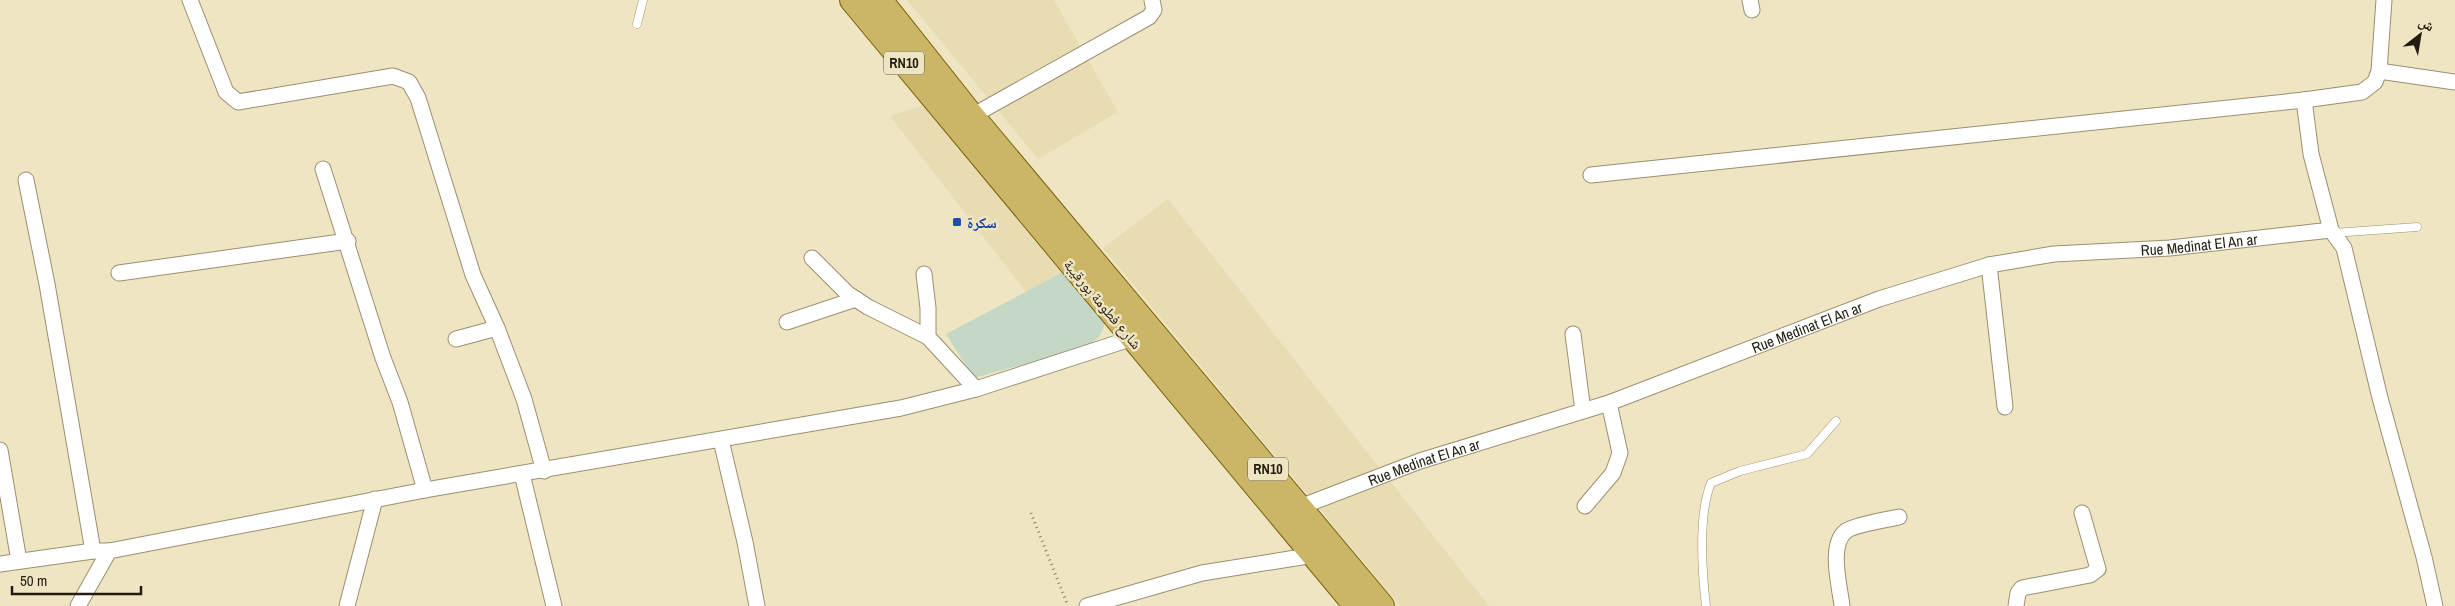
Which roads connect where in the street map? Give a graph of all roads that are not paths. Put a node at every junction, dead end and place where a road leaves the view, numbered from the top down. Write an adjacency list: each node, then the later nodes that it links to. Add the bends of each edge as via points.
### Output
1 (190, 0): 24 (street, via 226,92 238,102 393,76 409,82 418,98 473,275)
2 (643, 0): 7 (lane)
3 (852, 0): 26 (main road, شارع فطومة بورقيبة / RN10)
4 (880, 0): 11 (main road, شارع فطومة بورقيبة / RN10)
5 (1152, 0): 11 (street, via 1154,10 1148,17)
6 (2384, 0): 8 (street)
7 (637, 24)
8 (2379, 71): 9 (street); 10 (street, via 2375,82 2362,92)
9 (2455, 82)
10 (2304, 100): 13 (street); 16 (street, via 2311,154)
11 (972, 116): 26 (main road, شارع فطومة بورقيبة / RN10)
12 (324, 169): 17 (street)
13 (1591, 174)
14 (26, 180): 44 (street)
15 (2416, 227): 16 (lane)
16 (2332, 232): 19 (street, Rue Medinat El An ar, via 2170,248 2054,254); 58 (street, via 2344,248)
17 (348, 242): 20 (street); 38 (street)
18 (812, 258): 22 (street)
19 (1989, 265): 30 (street, Rue Medinat El An ar, via 1879,298); 31 (street)
20 (119, 272)
21 (924, 274): 27 (street)
22 (856, 300): 23 (street); 27 (street)
23 (788, 322)
24 (497, 328): 28 (street); 36 (street, via 524,399)
25 (1573, 334): 32 (street)
26 (1142, 336): 29 (street); 41 (main road, شارع فطومة بورقيبة / RN10); 45 (main road, شارع فطومة بورقيبة / RN10)
27 (928, 337): 29 (street)
28 (456, 339)
29 (976, 389): 34 (street, via 901,408)
30 (1609, 403): 32 (street, Rue Medinat El An ar); 40 (street, via 1620,453 1613,474)
31 (2004, 407)
32 (1583, 411): 41 (street, Rue Medinat El An ar, via 1420,462)
33 (1836, 421): 55 (lane, via 1807,454 1711,482 1705,498 1702,572)
34 (721, 440): 36 (street); 51 (street)
35 (0, 450): 46 (street)
36 (544, 470): 37 (street)
37 (522, 474): 38 (street); 50 (street)
38 (425, 490): 39 (street)
39 (375, 500): 44 (street); 49 (street)
40 (1586, 506)
41 (1300, 507): 54 (main road, شارع فطومة بورقيبة / RN10)
42 (2082, 513): 57 (street, via 2098,570 2090,575 2022,588)
43 (1899, 516): 56 (street, via 1847,530 1841,537 1836,568)
44 (101, 551): 46 (street); 48 (street)
45 (1314, 555): 52 (street, via 1202,573); 53 (main road, شارع فطومة بورقيبة / RN10)
46 (19, 561): 47 (street)
47 (0, 564)
48 (78, 606)
49 (346, 606)
50 (554, 606)
51 (757, 606)
52 (1087, 606)
53 (1356, 606)
54 (1382, 606)
55 (1706, 606)
56 (1842, 606)
57 (2016, 606)
58 (2435, 606)

